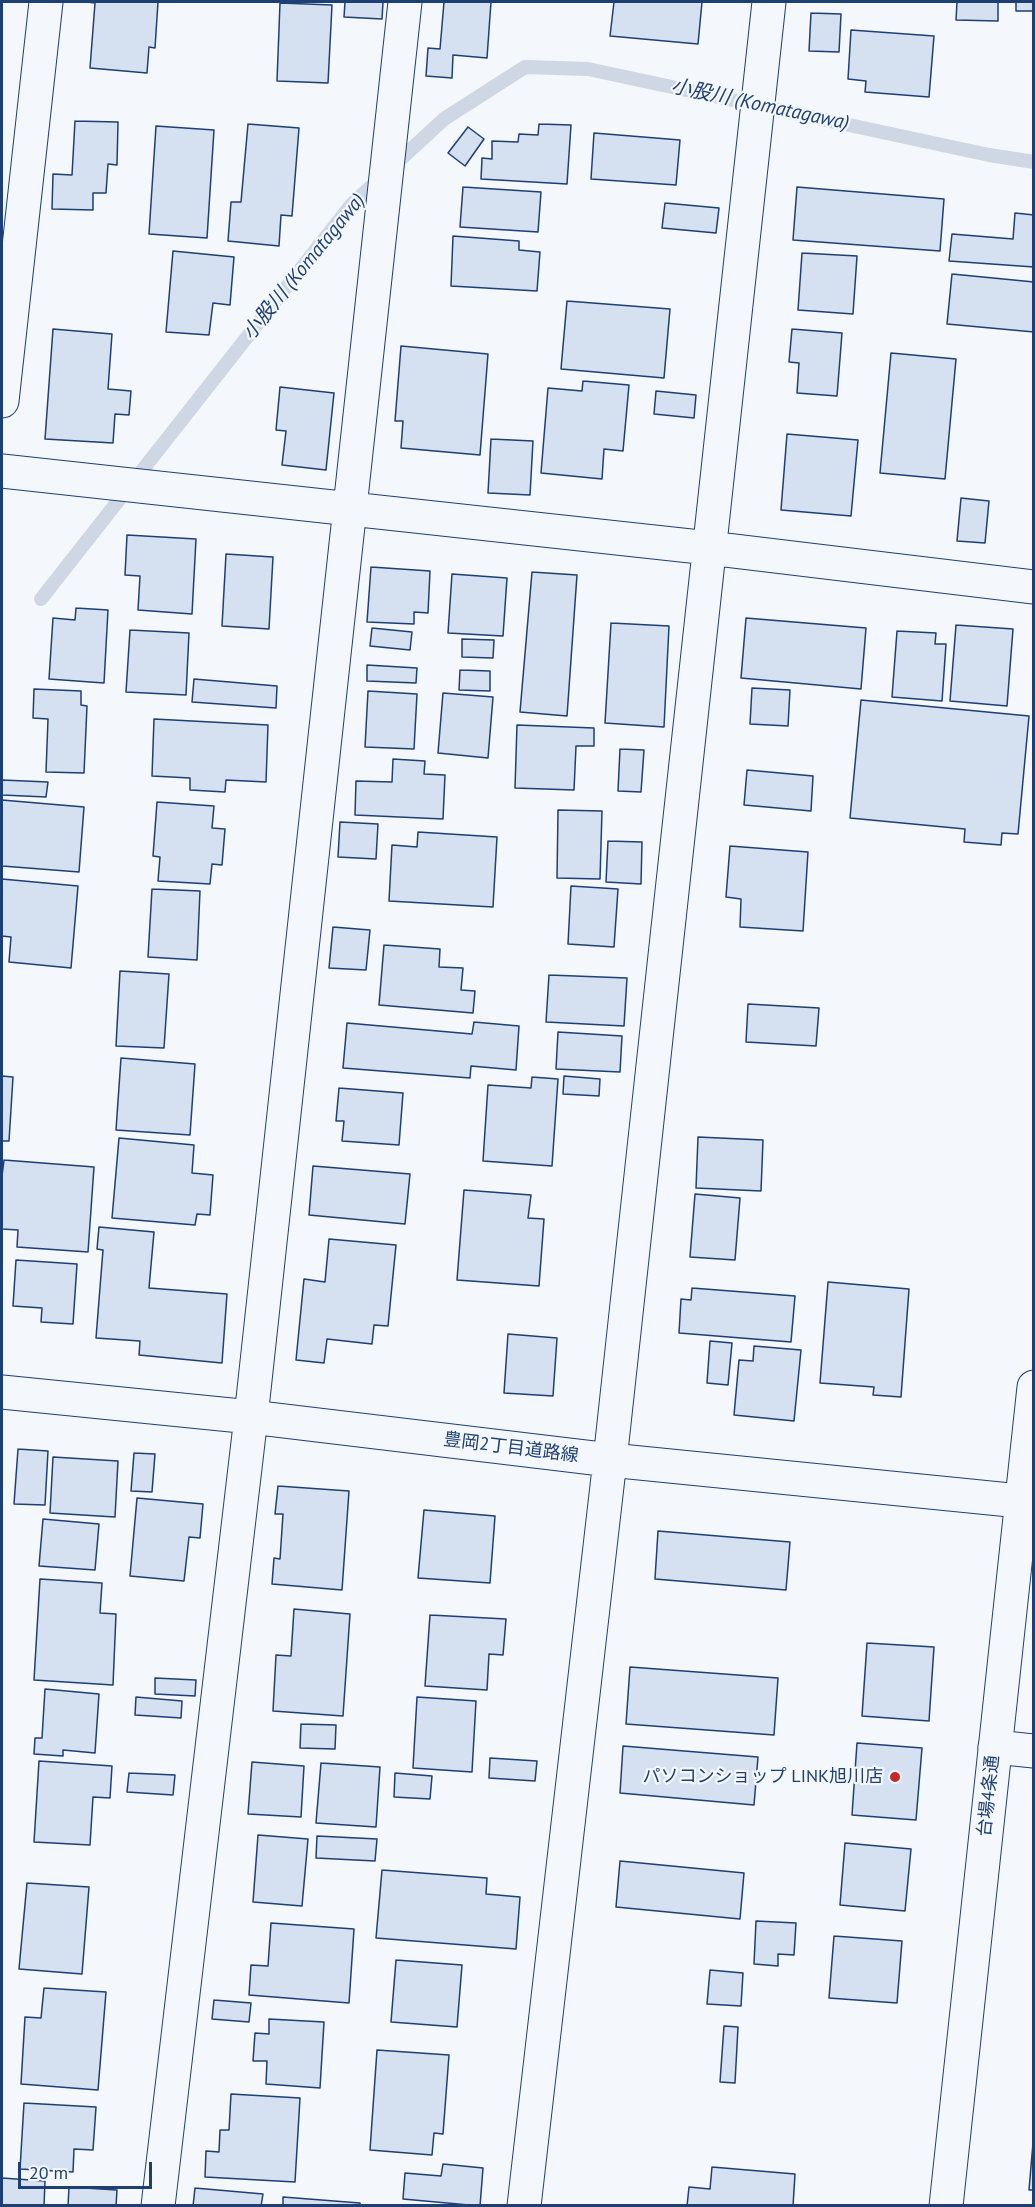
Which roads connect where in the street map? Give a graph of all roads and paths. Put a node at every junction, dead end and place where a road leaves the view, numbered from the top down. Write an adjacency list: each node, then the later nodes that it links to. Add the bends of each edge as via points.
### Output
1 (46, 2): 4 (street)
2 (405, 2): 6 (street)
3 (769, 2): 7 (street)
4 (2, 401)
5 (2, 471): 6 (street)
6 (351, 508): 7 (street); 11 (street)
7 (709, 548): 8 (street); 12 (street)
8 (1034, 587)
9 (1034, 1388): 13 (street, 台場4条通)
10 (2, 1392): 11 (street, 豊岡2丁目道路線)
11 (251, 1417): 12 (street, 豊岡2丁目道路線); 16 (street)
12 (610, 1460): 13 (street, 豊岡2丁目道路線); 17 (street)
13 (1025, 1487): 14 (street, 台場4条通)
14 (995, 1747): 15 (street); 18 (street, 台場4条通)
15 (1034, 1751)
16 (158, 2205)
17 (525, 2205)
18 (946, 2205)

